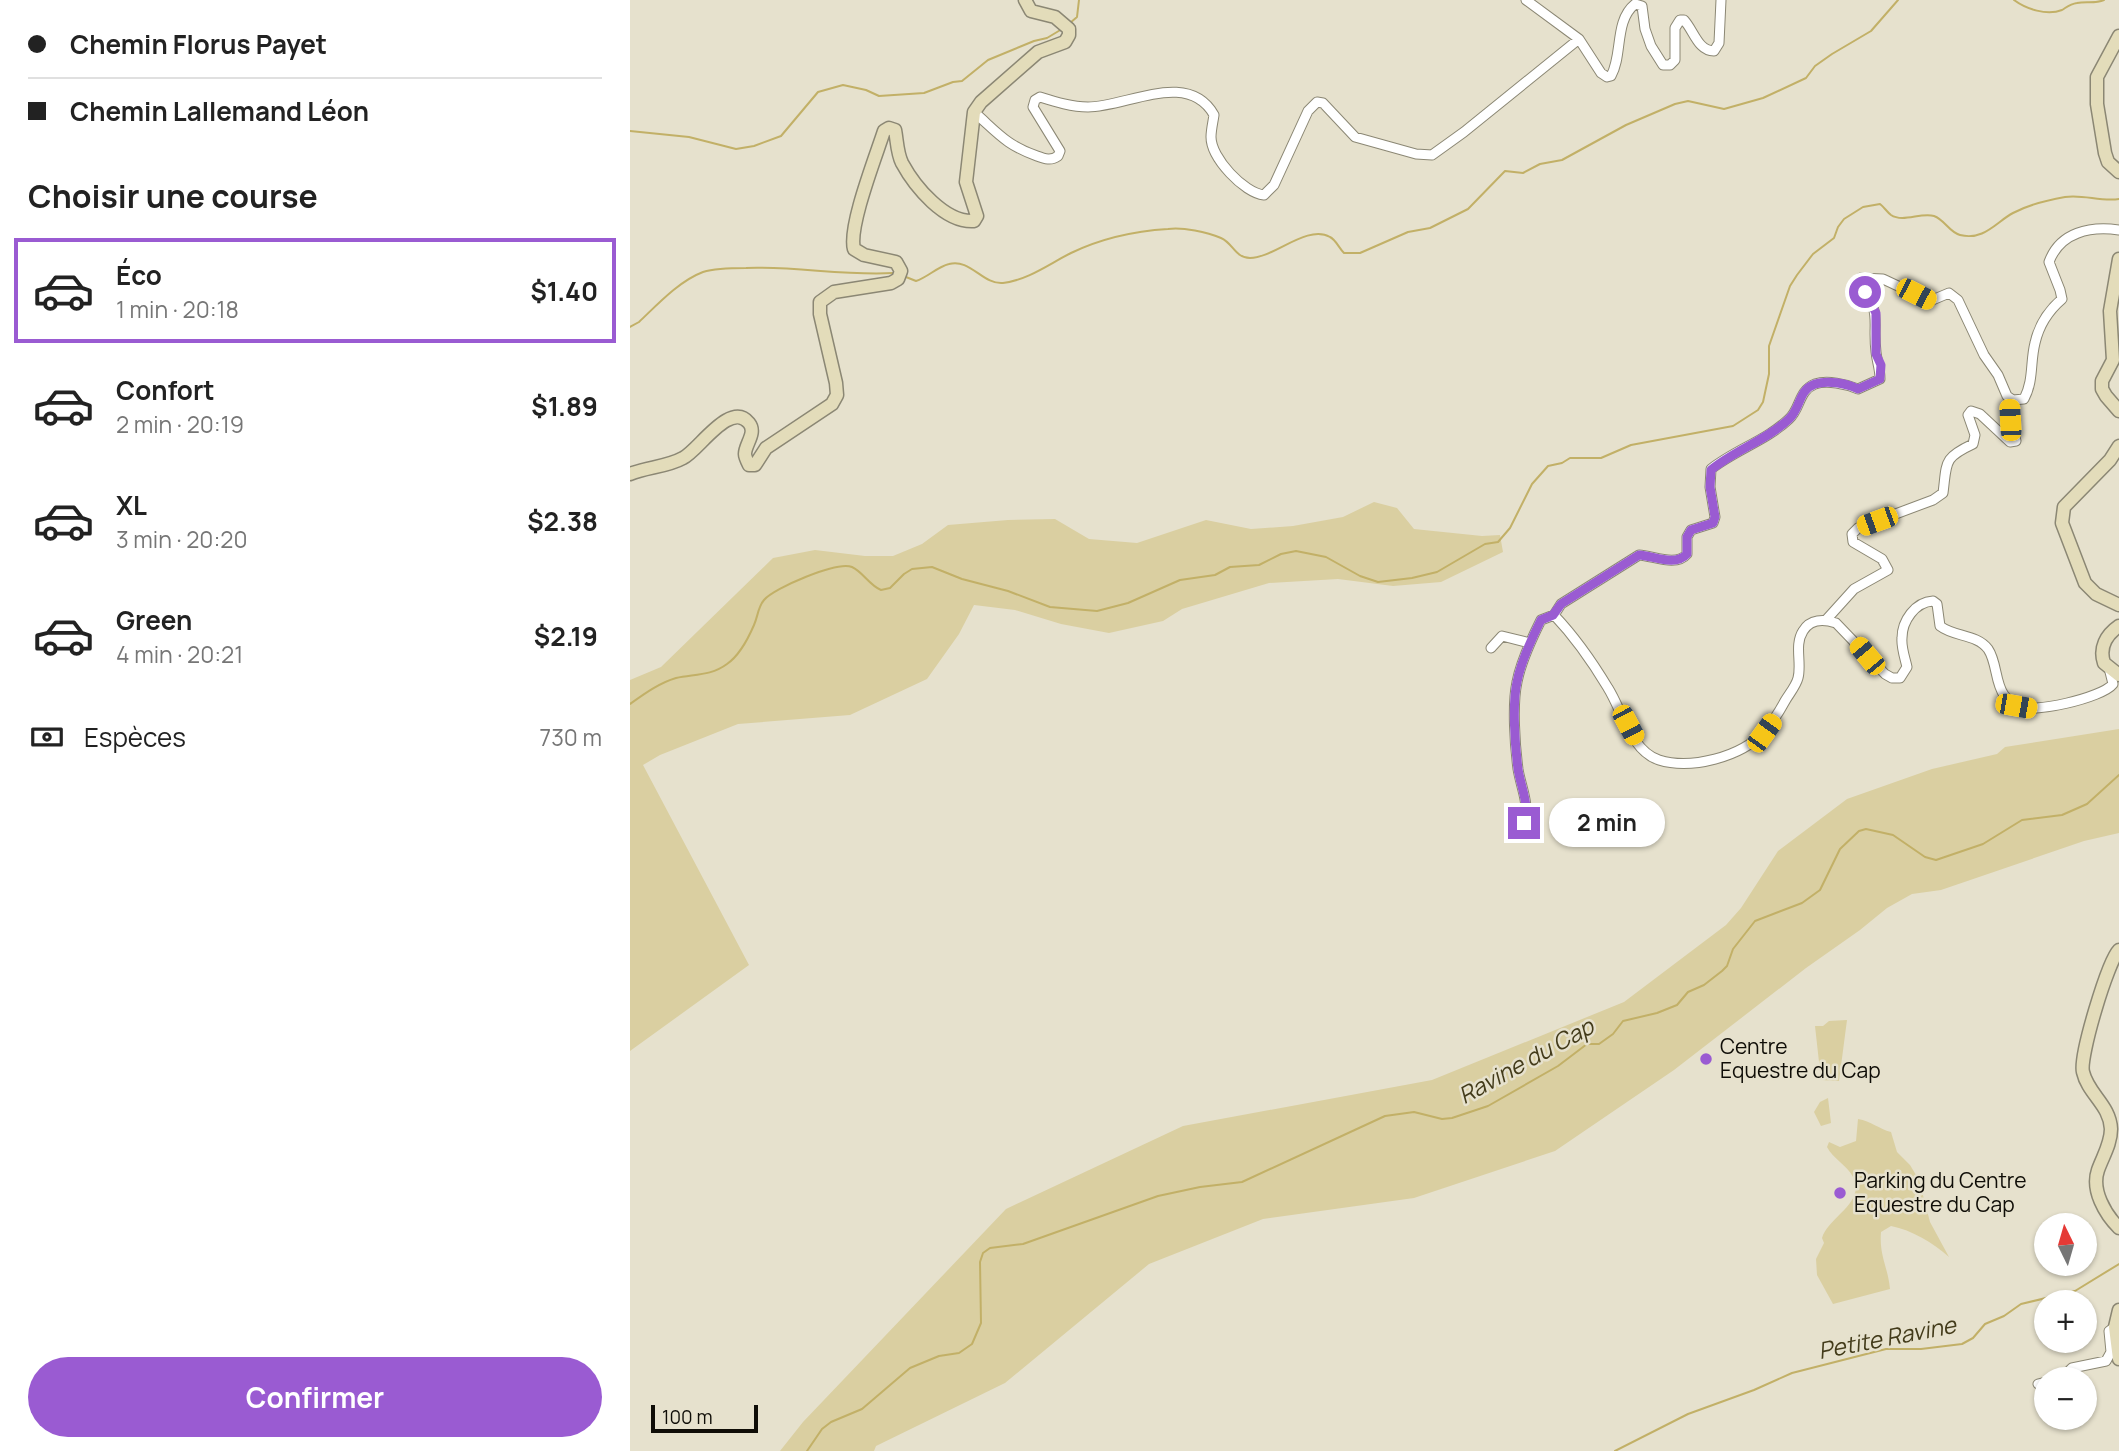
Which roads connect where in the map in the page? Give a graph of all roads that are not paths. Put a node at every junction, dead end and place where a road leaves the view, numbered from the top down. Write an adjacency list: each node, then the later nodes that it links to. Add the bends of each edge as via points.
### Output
1 (1025, 0): 6 (street, via 1031,10 1055,17 1069,29 1069,36 1038,52)
2 (1526, 0): 5 (street)
3 (1721, 0): 5 (street, via 1717,48 1708,51 1680,20 1675,28 1675,60 1670,65 1659,61 1651,46 1640,5 1631,8 1623,27 1611,76 1601,73)
4 (2119, 36): 7 (street, via 2100,68 2096,86 2105,153)
5 (1578, 38): 6 (street, via 1432,155 1355,137 1317,102 1308,111 1274,185 1264,195 1248,190 1220,160 1211,137 1214,115 1197,96 1170,93 1086,107 1040,97 1033,107 1060,151 1053,159 1017,149)
6 (974, 112): 14 (street, via 967,182 977,216 974,221 962,220 929,201 902,162 895,130 884,131 852,243 864,255 896,262 901,271 891,283 834,292 820,302 837,390 832,404 766,448 755,465 749,465 745,454 751,425 734,418 722,421 682,459)
7 (2119, 173)
8 (2119, 230): 11 (street, via 2082,231 2054,248 2049,262 2062,299 2045,316 2034,344 2024,399)
9 (2119, 259): 10 (street, via 2110,311)
10 (2115, 366): 12 (street, via 2102,381 2102,389)
11 (2009, 398): 16 (street, via 1958,300 1949,293 1930,301 1883,279 1861,278 1859,284 1876,313 1880,379 1858,389 1846,383 1816,383 1804,390 1791,417 1711,470 1715,517 1713,523 1691,530 1683,559 1674,562 1639,555 1561,604); 17 (street, via 2016,441 2010,442 1971,411 1973,444 1948,460 1942,493 1852,534 1853,542 1882,559 1888,570 1854,589)
12 (2119, 411)
13 (2119, 446): 15 (street, via 2064,507 2062,523 2085,583)
14 (630, 474)
15 (2119, 605)
16 (1553, 615): 17 (street, via 1608,687 1638,744 1656,759 1671,763 1730,753 1764,733 1797,681 1798,644 1804,629); 19 (street, via 1541,620)
17 (1826, 620): 21 (street, via 1847,634 1885,674 1900,678 1907,667 1903,626 1913,610 1933,601 1940,626 1988,649 2004,695 2016,706 2031,709 2095,696 2113,684)
18 (2119, 626): 21 (street, via 2107,637 2102,657)
19 (1530, 643): 20 (street, via 1502,636); 22 (street, via 1516,683 1515,740 1528,811 1524,823)
20 (1491, 648)
21 (2114, 672)
22 (1516, 827)
23 (2119, 950): 24 (street, via 2112,958 2082,1067 2108,1115 2111,1133 2096,1178 2105,1210)
24 (2119, 1228)
25 (2119, 1310): 26 (street)
26 (2115, 1327): 27 (street); 28 (street, via 2109,1331 2111,1352 2106,1361)
27 (2119, 1353)
28 (2072, 1367)

